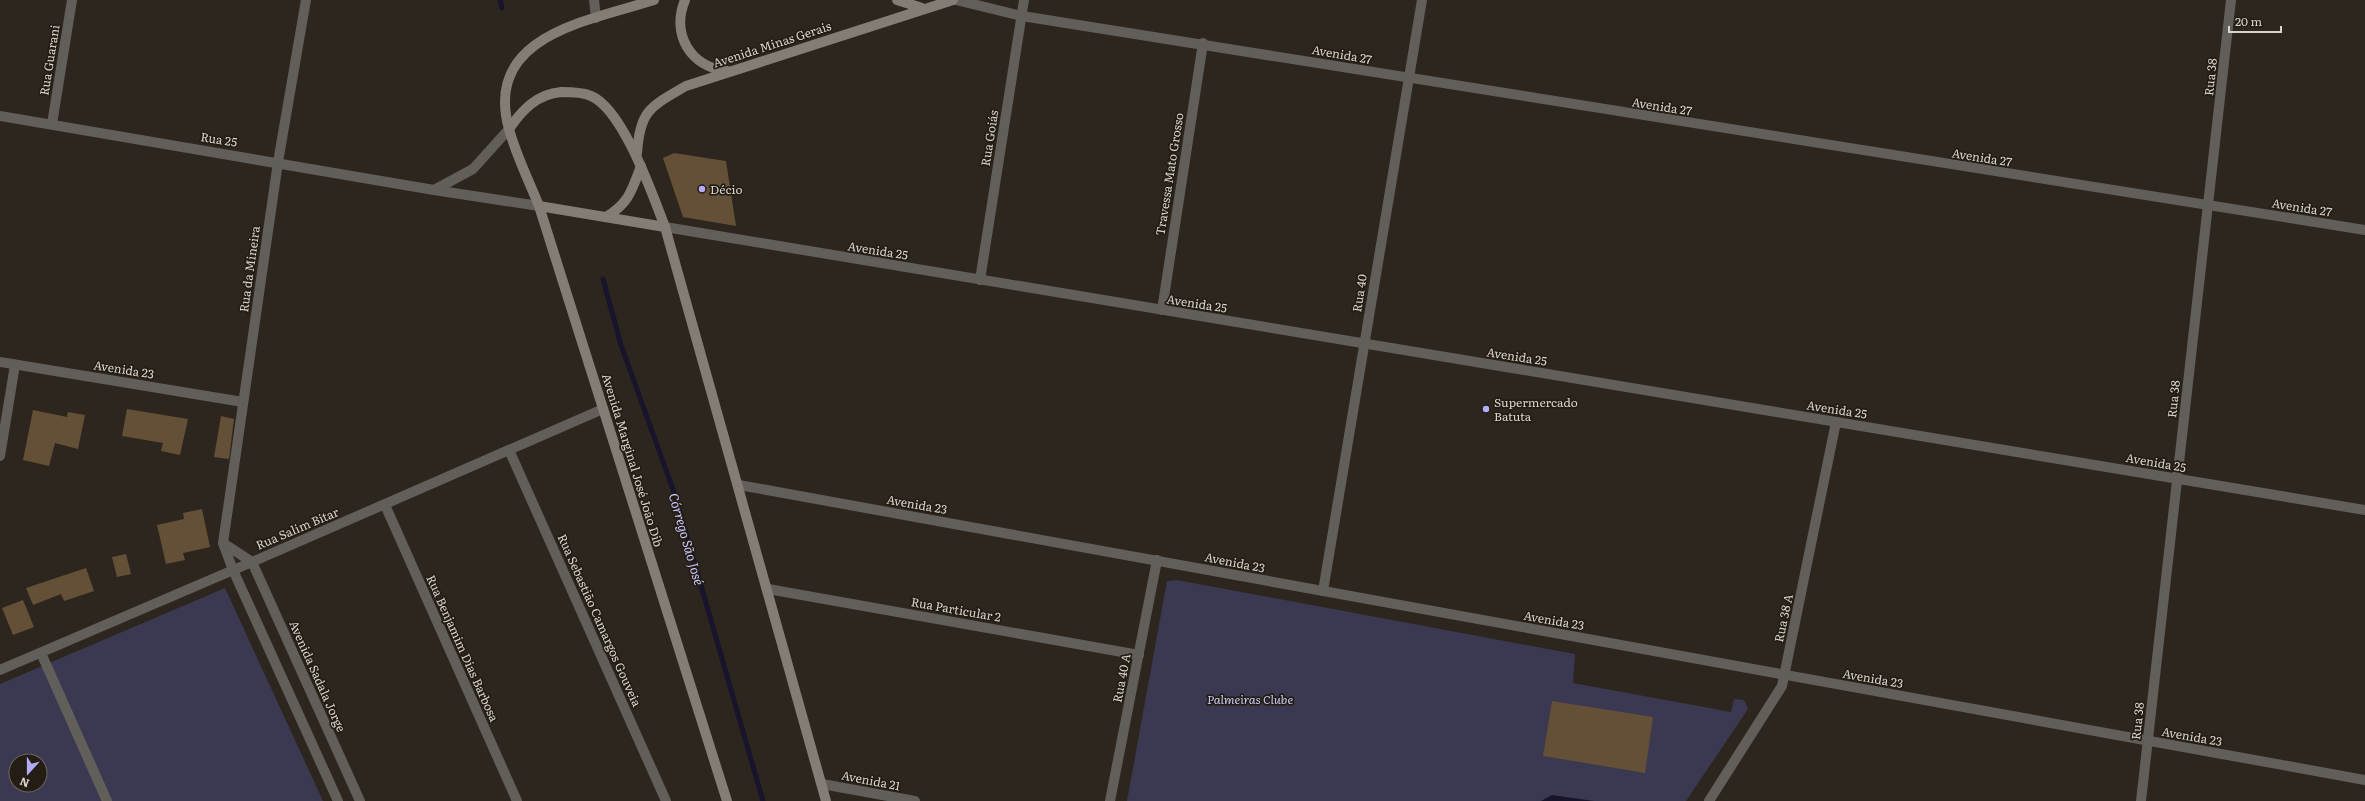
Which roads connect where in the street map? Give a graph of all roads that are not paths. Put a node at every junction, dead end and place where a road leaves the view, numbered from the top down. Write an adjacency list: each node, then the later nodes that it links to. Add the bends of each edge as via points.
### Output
1 (72, 0): 18 (street, Rua Guarani)
2 (306, 0): 21 (street, Rua da Mineira)
3 (594, 0): 13 (street)
4 (654, 0): 13 (main road)
5 (685, 0): 15 (main road, via 680,11 679,26 690,54 702,64 716,70)
6 (897, 0): 11 (main road, via 910,6)
7 (954, 0): 11 (main road, Avenida Minas Gerais); 12 (street, Avenida 27)
8 (1024, 0): 12 (street, Rua Goiás)
9 (1422, 0): 16 (street, Rua 40)
10 (2231, 0): 25 (street, Rua 38)
11 (924, 8): 15 (main road, Avenida Minas Gerais)
12 (1022, 16): 14 (street, Avenida 27); 29 (street, Rua Goiás)
13 (596, 18): 19 (main road, via 540,40 521,56 507,79 505,109)
14 (1202, 43): 16 (street, Avenida 27); 30 (street, Travessa Mato Grosso)
15 (730, 71): 20 (main road, Avenida Minas Gerais, via 686,86 651,107 639,129)
16 (1408, 78): 25 (street, Avenida 27); 31 (street, Rua 40)
17 (0, 116): 18 (street, Rua 25)
18 (52, 124): 21 (street, Rua 25)
19 (509, 129): 20 (main road, via 529,105 549,93 569,92 592,96 606,108); 23 (street, via 473,168); 24 (main road, Avenida Marginal José João Dib)
20 (637, 153): 22 (main road)
21 (278, 162): 23 (street, Rua 25); 34 (street, Rua da Mineira)
22 (642, 166): 26 (main road, via 621,207); 27 (main road)
23 (434, 190): 24 (street, Rua 25)
24 (539, 206): 26 (main road); 35 (main road, Avenida Marginal José João Dib)
25 (2208, 206): 28 (street, Avenida 27); 39 (street, Rua 38)
26 (606, 217): 27 (main road)
27 (665, 227): 29 (street, Avenida 25); 40 (main road)
28 (2365, 230)
29 (980, 280): 30 (street, Avenida 25)
30 (1162, 310): 31 (street, Avenida 25)
31 (1364, 344): 36 (street, Avenida 25); 48 (street, Rua 40)
32 (0, 362): 33 (street, Avenida 23)
33 (15, 365): 34 (street, Avenida 23); 38 (street)
34 (243, 402): 43 (street, Rua da Mineira)
35 (603, 409): 37 (street, Rua Salim Bitar); 61 (main road, Avenida Marginal José João Dib)
36 (1836, 422): 39 (street, Avenida 25); 52 (street, Rua 38 A)
37 (509, 450): 41 (street, Rua Salim Bitar); 60 (street, Rua Sebastião Camargos Gouveia)
38 (0, 456)
39 (2177, 479): 42 (street, Avenida 25); 53 (street, Rua 38)
40 (739, 485): 44 (street, Avenida 23); 47 (main road)
41 (385, 505): 45 (street, Rua Salim Bitar); 59 (street, Rua Benjamim Dias Barbosa)
42 (2365, 510)
43 (223, 543): 45 (street); 46 (street, Rua da Mineira)
44 (1157, 560): 48 (street, Avenida 23); 50 (street, Rua 40 A)
45 (252, 562): 46 (street, Rua Salim Bitar); 58 (street, Avenida Sadala Jorge)
46 (233, 570): 49 (street, Rua Salim Bitar); 57 (street)
47 (768, 589): 50 (street, Rua Particular 2); 55 (main road)
48 (1323, 591): 52 (street, Avenida 23)
49 (41, 652): 51 (street, Rua Salim Bitar); 56 (street)
50 (1139, 655): 64 (street, Rua 40 A)
51 (0, 670)
52 (1784, 675): 53 (street, Avenida 23); 65 (street, Rua 38 A, via 1782,686)
53 (2148, 741): 54 (street, Avenida 23); 66 (street, Rua 38)
54 (2365, 780)
55 (822, 784): 62 (main road); 63 (street, Avenida 21)
56 (107, 801)
57 (338, 801)
58 (360, 801)
59 (517, 801)
60 (666, 801)
61 (727, 801)
62 (826, 801)
63 (915, 801)
64 (1110, 801)
65 (1709, 801)
66 (2141, 801)

